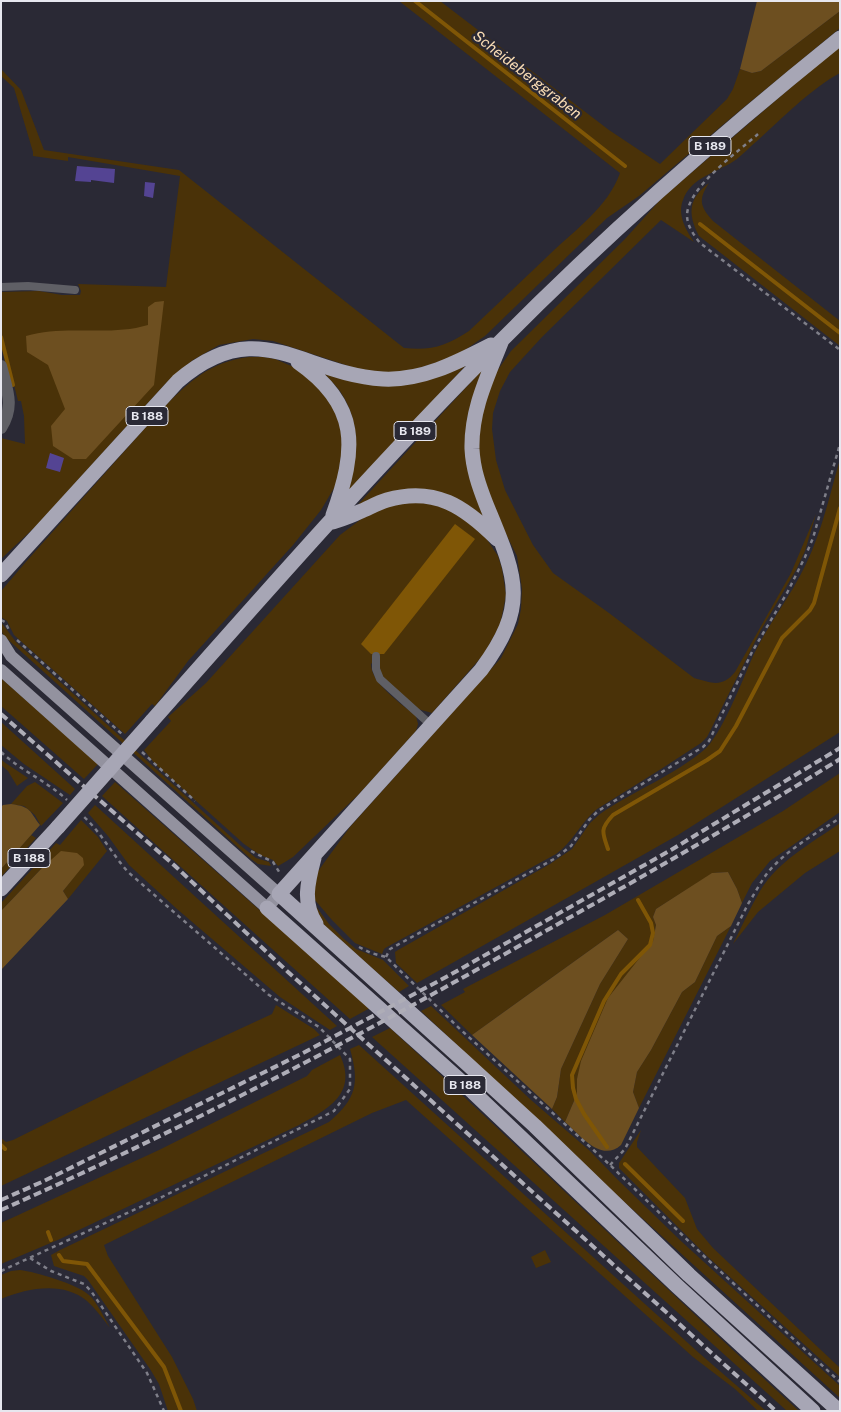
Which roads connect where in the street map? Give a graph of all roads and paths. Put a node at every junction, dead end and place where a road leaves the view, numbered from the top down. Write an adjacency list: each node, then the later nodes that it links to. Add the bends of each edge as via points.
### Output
1 (840, 38): 5 (highway, B 189, via 645,202)
2 (758, 134): 6 (path, via 698,188 690,201 687,216 690,228 700,243)
3 (1, 287): 4 (lane)
4 (75, 290)
5 (502, 340): 7 (highway, via 429,373 398,379 351,373); 11 (highway, B 189); 12 (highway, via 475,409 472,450 477,482)
6 (840, 350)
7 (287, 354): 11 (highway, B 188, via 327,385 348,427 347,469); 13 (highway, B 188, via 260,348 235,350 192,370 178,381)
8 (1, 366): 9 (street, via 10,401)
9 (1, 428)
10 (840, 444): 34 (path, via 805,557 752,652 709,741 598,811 571,846 554,860 390,949)
11 (330, 523): 12 (highway, B 188, via 387,500 418,496 451,503 467,512); 29 (highway, B 188, bridge)
12 (502, 544): 19 (highway, B 188, via 514,589 510,621 485,664)
13 (1, 575)
14 (1, 620): 15 (path, via 5,622)
15 (6, 637): 30 (main road, B 188, via 10,656)
16 (16, 639): 20 (path)
17 (376, 656): 19 (lane, via 380,679)
18 (1, 670): 31 (main road, B 188)
19 (432, 725): 28 (highway, B 188)
20 (129, 740)
21 (136, 746): 24 (path)
22 (1, 752): 23 (path)
23 (68, 801)
24 (199, 805)
25 (81, 813): 36 (path, via 128,872 269,995 319,1027 350,1059 350,1089 334,1111 301,1129)
26 (840, 818): 35 (path, via 798,845 759,885 625,1149)
27 (250, 851): 30 (path, via 273,862)
28 (315, 854): 30 (highway, B 188); 32 (highway, via 307,903)
29 (1, 889)
30 (283, 890): 31 (main road, B 188); 32 (highway, B 188)
31 (267, 908): 40 (highway, B 188, via 473,1092)
32 (320, 931): 41 (highway, B 188, via 493,1087 689,1275)
33 (355, 945): 34 (path)
34 (386, 957): 35 (path)
35 (610, 1165): 38 (path)
36 (30, 1258): 37 (path); 39 (path, via 51,1271 84,1284 91,1291 147,1373)
37 (1, 1270)
38 (840, 1382)
39 (164, 1411)
40 (813, 1411)
41 (839, 1411)

